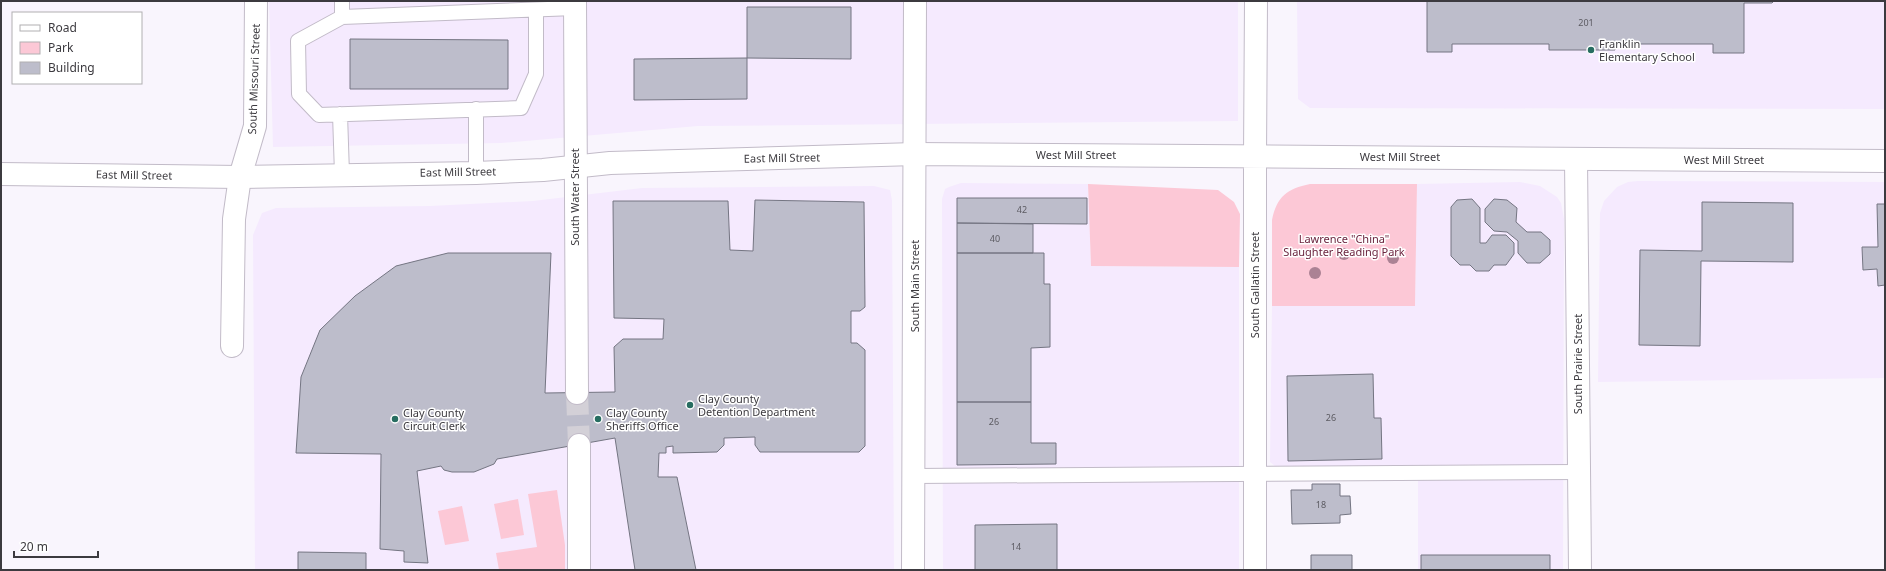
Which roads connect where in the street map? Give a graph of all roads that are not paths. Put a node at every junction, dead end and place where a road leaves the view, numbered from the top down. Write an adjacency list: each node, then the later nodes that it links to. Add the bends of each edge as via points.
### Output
1 (256, 1): 18 (street, South Missouri Street, via 255,126)
2 (342, 1): 7 (lane)
3 (915, 1): 10 (street, South Main Street)
4 (1256, 1): 11 (street, South Gallatin Street)
5 (575, 5): 6 (lane); 14 (street, South Water Street)
6 (536, 10): 7 (lane); 8 (lane, via 536,74 521,108)
7 (342, 17): 9 (lane, via 298,40 299,94 319,115)
8 (476, 109): 9 (lane); 15 (lane)
9 (340, 114): 17 (lane)
10 (915, 154): 11 (street, West Mill Street); 14 (street, East Mill Street); 24 (street, South Main Street)
11 (1255, 156): 12 (street, West Mill Street); 23 (street, South Gallatin Street)
12 (1576, 159): 13 (street, West Mill Street); 22 (street, South Prairie Street)
13 (1885, 161)
14 (575, 166): 15 (street, East Mill Street); 20 (street, South Water Street)
15 (476, 173): 17 (street, East Mill Street)
16 (1, 174): 18 (street, East Mill Street)
17 (342, 174): 18 (street, East Mill Street)
18 (240, 177): 19 (street, South Missouri Street, via 234,219)
19 (232, 346)
20 (577, 393)
21 (579, 444): 25 (street)
22 (1579, 472): 23 (lane); 28 (street, South Prairie Street)
23 (1255, 474): 24 (lane); 27 (street, South Gallatin Street)
24 (914, 476): 26 (street, South Main Street)
25 (579, 570)
26 (913, 570)
27 (1255, 570)
28 (1580, 570)

